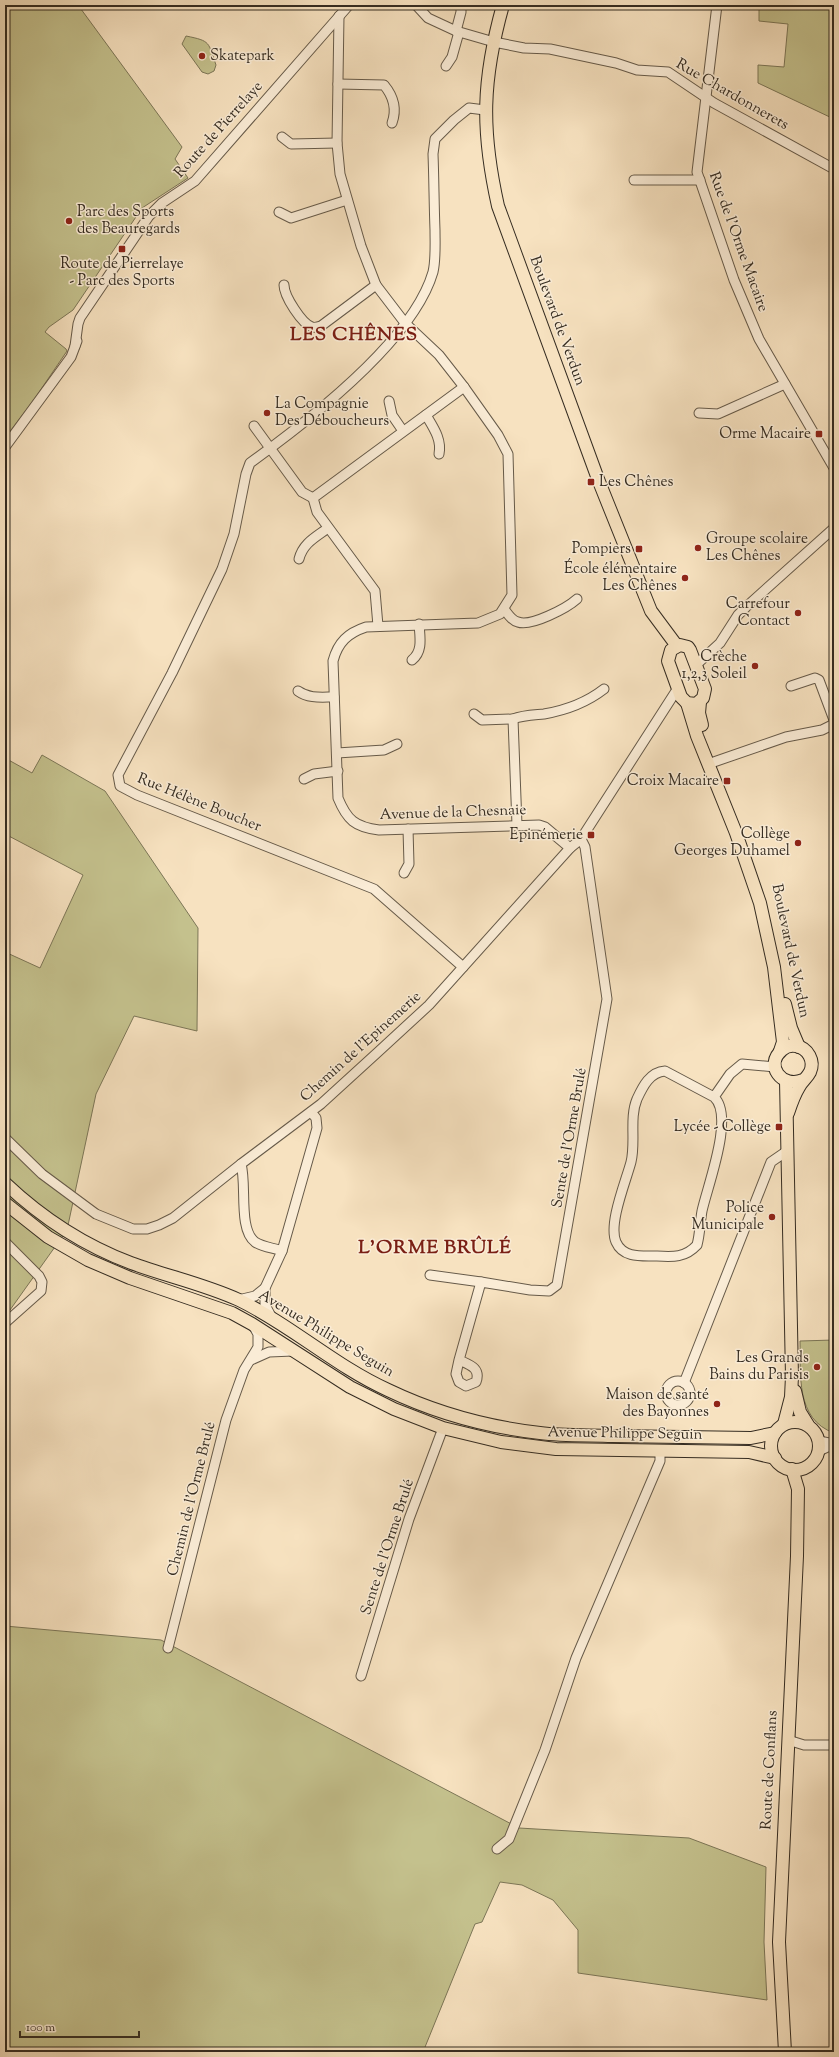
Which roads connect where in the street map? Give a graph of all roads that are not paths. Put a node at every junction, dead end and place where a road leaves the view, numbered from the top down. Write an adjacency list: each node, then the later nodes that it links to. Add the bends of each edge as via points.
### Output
1 (348, 5): 6 (street, Route de Pierrelaye)
2 (416, 5): 7 (street, Rue Chardonnerets, via 428,18)
3 (461, 5): 7 (street)
4 (503, 5): 8 (main road, Boulevard de Verdun)
5 (716, 5): 11 (street, Rue de l'Orme Macaire)
6 (338, 16): 10 (street); 31 (street, Route de Pierrelaye, via 195,181 153,210 80,318 71,357)
7 (457, 32): 8 (street, Rue Chardonnerets); 9 (street, via 452,57)
8 (494, 42): 11 (street, Rue Chardonnerets, via 524,48 550,49 637,70 668,72); 12 (main road, Boulevard de Verdun)
9 (446, 66)
10 (338, 84): 13 (street, via 384,86 396,113); 15 (street)
11 (707, 97): 16 (street, Rue Chardonnerets); 18 (street, Rue de l'Orme Macaire, via 697,172)
12 (485, 110): 23 (street, via 465,110 435,139 433,272 421,300); 43 (main road, Boulevard de Verdun, via 490,170 498,206 598,479 651,611 667,634)
13 (392, 123)
14 (282, 137): 15 (street, via 291,144)
15 (338, 143): 19 (street, via 340,174)
16 (834, 169)
17 (634, 180): 18 (street)
18 (700, 180): 24 (street, Rue de l'Orme Macaire, via 736,287 759,339)
19 (347, 200): 20 (street, via 290,218); 22 (street)
20 (279, 212)
21 (284, 285): 22 (street, via 287,298 306,325 315,328)
22 (376, 285): 23 (street)
23 (406, 323): 25 (street, via 439,355); 32 (street, via 330,402)
24 (785, 384): 27 (street, via 718,414); 34 (street, Rue de l'Orme Macaire)
25 (464, 387): 28 (street); 40 (street, via 498,435 508,454 512,595)
26 (389, 401): 30 (street, via 392,415)
27 (698, 413)
28 (426, 415): 30 (street); 33 (street, via 436,432)
29 (254, 426): 32 (street)
30 (403, 431): 35 (street)
31 (5, 447)
32 (270, 448): 35 (street, via 302,492); 70 (street, Rue Hélène Boucher, via 250,463 234,534 222,569 172,673 118,775 120,786 374,889)
33 (439, 454)
34 (834, 468)
35 (313, 498): 36 (street, via 317,512)
36 (328, 528): 38 (street, via 303,548); 42 (street, via 375,591)
37 (834, 528): 45 (street, via 746,607 720,643)
38 (299, 559)
39 (577, 598): 40 (street, via 558,612 523,624 515,622)
40 (504, 609): 41 (street, Avenue de la Chesnaie, via 492,618 478,623)
41 (419, 624): 42 (street, Avenue de la Chesnaie); 46 (street, via 420,648 418,655)
42 (378, 626): 52 (street, Avenue de la Chesnaie, via 352,632 341,642 333,661)
43 (673, 649): 44 (main road, via 684,646); 49 (main road, Boulevard de Verdun, via 668,662)
44 (690, 650): 45 (street); 47 (main road, Boulevard de Verdun)
45 (711, 650): 47 (street)
46 (412, 660)
47 (696, 665): 54 (main road, Boulevard de Verdun, via 705,689)
48 (791, 686): 58 (street, via 815,678 819,680)
49 (678, 688): 53 (main road, Boulevard de Verdun); 55 (street, Chemin de l'Epinemerie)
50 (604, 689): 57 (street, via 589,700 558,711)
51 (298, 691): 52 (street, via 311,697)
52 (334, 697): 61 (street, Avenue de la Chesnaie)
53 (686, 702): 54 (main road); 55 (street, Chemin de l'Epinemerie, via 677,700); 62 (main road, Boulevard de Verdun)
54 (700, 702): 62 (main road, Boulevard de Verdun, via 699,715)
55 (665, 710): 67 (street, Chemin de l'Epinemerie)
56 (474, 714): 57 (street, via 482,720)
57 (513, 719): 65 (street)
58 (834, 720)
59 (834, 724): 62 (street, via 822,730 786,737)
60 (397, 744): 61 (street, via 384,750)
61 (337, 753): 63 (street, Avenue de la Chesnaie)
62 (712, 763): 71 (main road, Boulevard de Verdun, via 766,902 776,944 787,1015); 72 (main road, Boulevard de Verdun, via 765,923 774,967 783,1042)
63 (338, 771): 64 (street, via 314,774); 66 (street, Avenue de la Chesnaie, via 338,798 345,815 351,821 367,829)
64 (304, 779)
65 (517, 825): 66 (street, Avenue de la Chesnaie); 68 (street, Avenue de la Chesnaie, via 545,827)
66 (408, 829): 69 (street, via 409,864)
67 (581, 839): 68 (street, Chemin de l'Epinemerie); 87 (street, Sente de l'Orme Brulé, via 585,847 607,999 557,1285 549,1291 543,1291)
68 (570, 848): 70 (street, Chemin de l'Epinemerie)
69 (404, 873)
70 (463, 967): 77 (street, Chemin de l'Epinemerie, via 429,1005)
71 (799, 1047): 72 (main road, via 789,1046); 74 (main road, via 808,1053 812,1065 808,1076)
72 (780, 1051): 73 (main road)
73 (775, 1067): 75 (main road); 76 (street, via 742,1064 730,1074)
74 (803, 1080): 75 (main road); 78 (main road)
75 (786, 1082): 78 (main road)
76 (714, 1097): 76 (street, via 720,1105 721,1136 702,1210 697,1245 684,1255 676,1257 631,1255 624,1252 616,1241 615,1226 633,1151 635,1105 644,1086 652,1075 665,1071)
77 (311, 1112): 81 (street, Chemin de l'Epinemerie); 85 (street, via 316,1118 317,1128)
78 (787, 1116): 80 (main road)
79 (5, 1138): 81 (street, Chemin de l'Epinemerie, via 42,1174 96,1214 133,1229 147,1229 173,1218)
80 (787, 1151): 96 (main road); 97 (street, via 771,1162)
81 (241, 1164): 85 (street, via 244,1173 246,1228 256,1243)
82 (5, 1183): 89 (main road, Avenue Philippe Seguin, via 54,1223 97,1249)
83 (5, 1203): 92 (main road, Avenue Philippe Seguin, via 48,1237 88,1260 130,1278 232,1313)
84 (5, 1242): 91 (street, via 42,1282 41,1291)
85 (282, 1250): 88 (street)
86 (430, 1275): 87 (street)
87 (481, 1282): 95 (street)
88 (265, 1288): 89 (street, via 255,1296); 90 (street, via 265,1305)
89 (238, 1300): 90 (main road, Avenue Philippe Seguin)
90 (273, 1319): 101 (main road, Avenue Philippe Seguin, via 346,1367 386,1389 437,1410 477,1422 553,1434 751,1438)
91 (5, 1323)
92 (252, 1324): 93 (main road, Avenue Philippe Seguin); 94 (street, Chemin de l'Orme Brulé, via 258,1334 258,1342)
93 (296, 1352): 94 (street, via 269,1352); 100 (main road, Avenue Philippe Seguin, via 364,1395)
94 (251, 1360): 109 (street, Chemin de l'Orme Brulé, via 244,1370 226,1420)
95 (458, 1360)
96 (792, 1376): 98 (main road, via 791,1397); 99 (main road, via 800,1412)
97 (684, 1383)
98 (784, 1424): 99 (main road, via 800,1422); 101 (main road)
99 (808, 1425): 103 (main road, via 813,1429)
100 (444, 1428): 104 (main road, Avenue Philippe Seguin, via 533,1447); 110 (street, Sente de l'Orme Brulé, via 409,1519)
101 (775, 1433): 105 (main road, via 771,1446)
102 (834, 1444): 103 (street)
103 (819, 1446): 106 (main road, via 813,1462)
104 (660, 1451): 105 (main road, Avenue Philippe Seguin, via 749,1452); 113 (street, via 660,1461 576,1658 545,1750 509,1839)
105 (775, 1458): 107 (main road, via 782,1466)
106 (808, 1466): 107 (main road); 108 (main road, Route de Conflans)
107 (792, 1469): 108 (main road, Route de Conflans)
108 (798, 1489): 111 (main road, Route de Conflans)
109 (168, 1648)
110 (361, 1676)
111 (788, 1740): 112 (street, via 804,1745); 114 (main road, Route de Conflans, via 780,1942)
112 (834, 1745)
113 (497, 1849)
114 (785, 2052)

